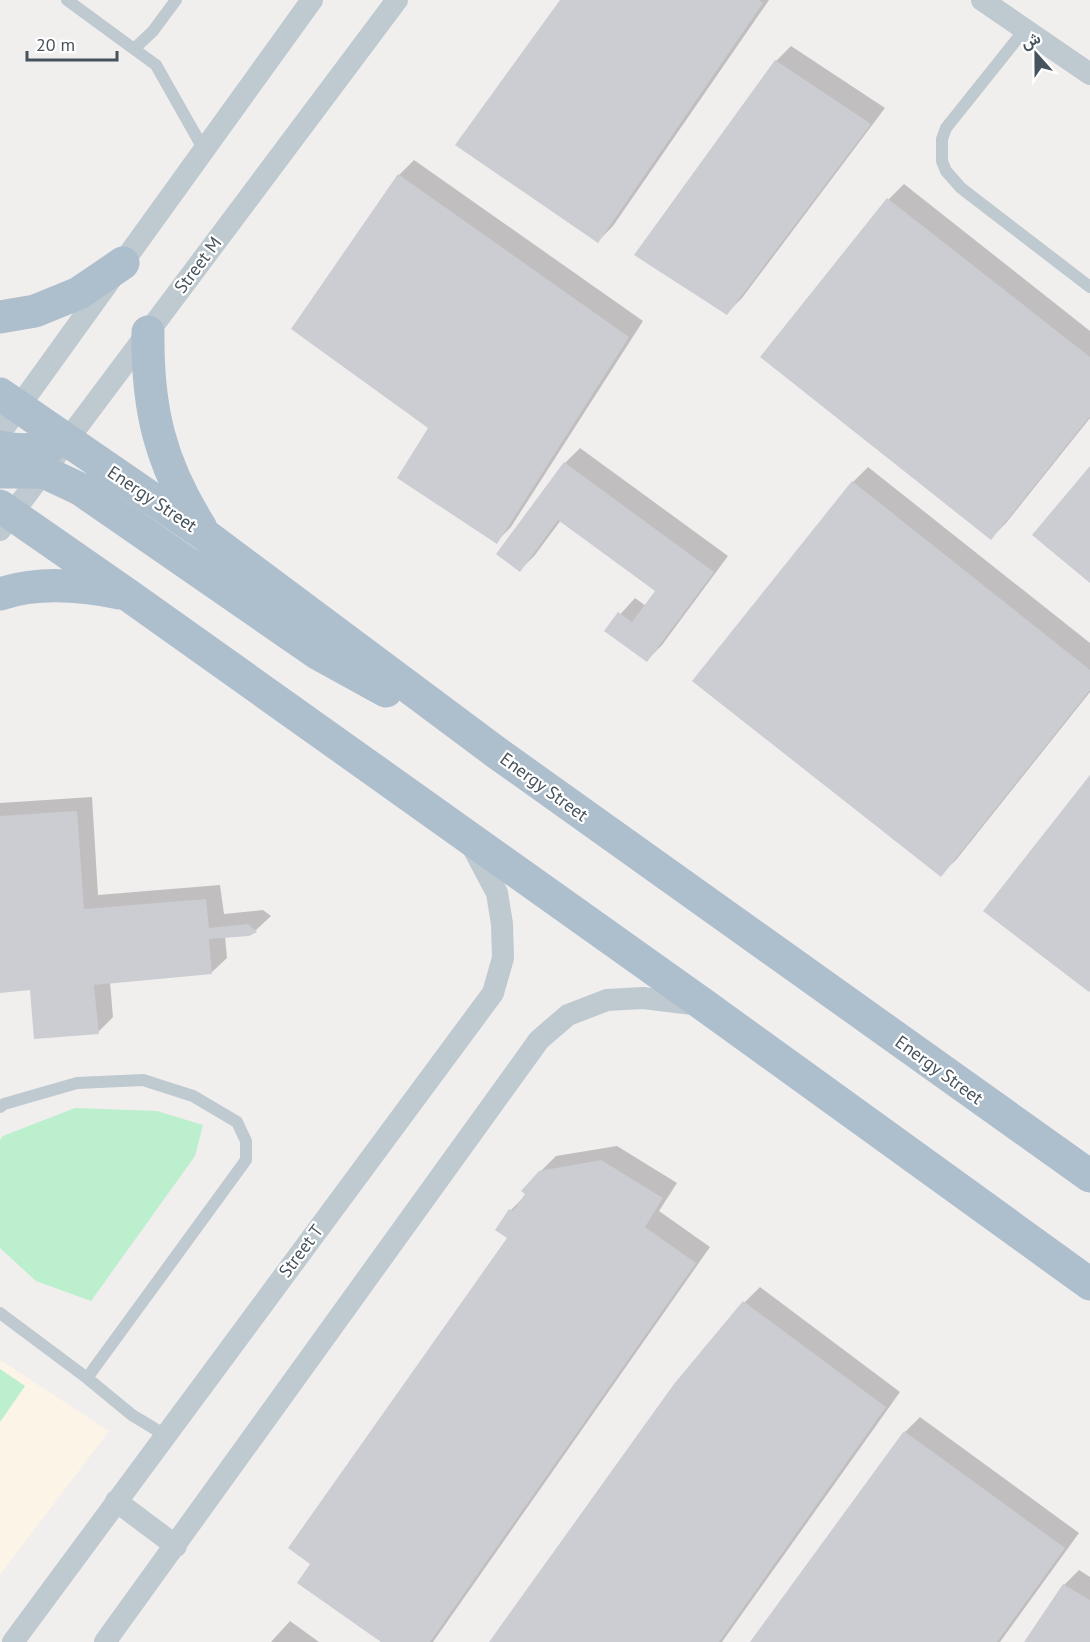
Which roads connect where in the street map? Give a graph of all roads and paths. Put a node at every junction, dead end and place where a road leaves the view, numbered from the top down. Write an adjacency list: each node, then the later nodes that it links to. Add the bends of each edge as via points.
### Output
1 (67, 0): 7 (lane)
2 (176, 0): 7 (lane)
3 (312, 0): 9 (street)
4 (397, 0): 13 (street, Street M)
5 (982, 0): 6 (street)
6 (1025, 29): 8 (street); 11 (lane, via 946,128 942,161 961,188)
7 (134, 49): 9 (lane, via 156,65)
8 (1090, 74)
9 (204, 150): 10 (street)
10 (123, 263): 12 (main road, via 79,293 35,311); 14 (street)
11 (1090, 287)
12 (0, 317)
13 (148, 332): 15 (street, Street M); 20 (main road, via 151,403 159,438 186,504)
14 (6, 412): 15 (main road, Energy Street)
15 (67, 441): 16 (main road, via 36,450); 18 (street, Street M); 20 (main road, Energy Street)
16 (0, 447)
17 (0, 472): 18 (main road)
18 (44, 472): 19 (street, Street M); 23 (main road, via 80,489 317,653)
19 (4, 517): 22 (main road)
20 (205, 535): 23 (main road, Energy Street)
21 (0, 594): 22 (main road, via 47,585 88,586)
22 (128, 595): 24 (main road)
23 (497, 753): 27 (main road, Energy Street)
24 (468, 838): 25 (main road); 32 (street, Street T, via 497,893 503,958 493,993)
25 (704, 1005): 29 (main road); 34 (street, via 643,998 608,1000 568,1015 539,1040)
26 (0, 1107): 31 (lane, via 77,1083 143,1080 193,1096 237,1122 246,1141 246,1160)
27 (1077, 1163): 28 (main road, Energy Street)
28 (1090, 1176)
29 (1090, 1284)
30 (0, 1313): 31 (lane)
31 (87, 1378): 32 (lane, via 132,1415)
32 (165, 1435): 33 (street, Street T)
33 (116, 1501): 34 (street); 35 (street, Street T)
34 (176, 1546): 36 (street)
35 (13, 1642)
36 (105, 1642)

